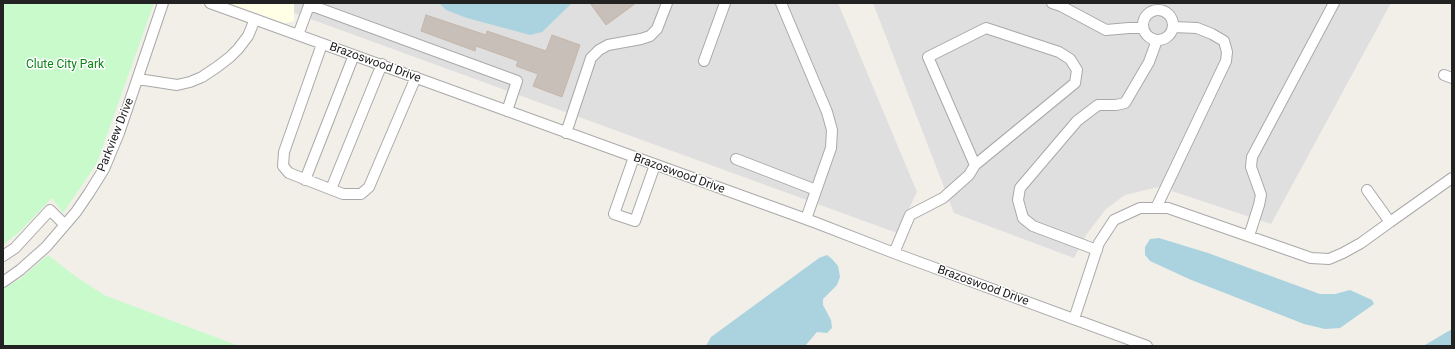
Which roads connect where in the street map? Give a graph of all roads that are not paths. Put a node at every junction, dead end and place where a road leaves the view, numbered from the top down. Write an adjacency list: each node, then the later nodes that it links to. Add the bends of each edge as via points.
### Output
1 (164, 3): 20 (street, Parkview Drive)
2 (210, 3): 10 (street, Brazoswood Drive)
3 (667, 3): 22 (street, via 657,29 650,36 642,40 608,45 591,58)
4 (725, 3): 17 (street)
5 (781, 3): 30 (street, via 827,112 832,130 831,148)
6 (1052, 3): 12 (street, via 1106,30)
7 (1334, 3): 36 (street, via 1252,157 1251,167 1261,195)
8 (310, 4): 13 (street); 21 (street, via 517,81)
9 (1161, 6): 11 (street, via 1169,14); 12 (street, via 1147,14)
10 (255, 19): 13 (street, Brazoswood Drive); 20 (street, via 248,36 234,53 202,77 177,85)
11 (1173, 27): 14 (street, via 1170,35); 32 (street, via 1197,28 1212,34 1224,41 1227,52 1226,61)
12 (1143, 28): 14 (street, via 1148,37)
13 (298, 35): 15 (street, Brazoswood Drive)
14 (1158, 40): 37 (street, via 1125,103 1116,106 1098,105 1077,120 1020,188 1018,200 1023,218 1033,226)
15 (322, 44): 16 (street, Brazoswood Drive); 28 (street, via 284,152 283,166 289,173)
16 (354, 55): 18 (street, Brazoswood Drive); 28 (street)
17 (704, 61)
18 (382, 64): 19 (street, Brazoswood Drive); 29 (street)
19 (416, 77): 21 (street, Brazoswood Drive); 29 (street, via 370,187 361,194 342,194)
20 (138, 79): 35 (street, Parkview Drive, via 104,169)
21 (507, 111): 22 (street, Brazoswood Drive)
22 (566, 133): 23 (street, Brazoswood Drive)
23 (634, 157): 25 (street, Brazoswood Drive); 25 (street, via 614,214 635,221)
24 (736, 159): 30 (street)
25 (655, 165): 33 (street, Brazoswood Drive)
26 (975, 165): 26 (street, via 928,57 986,28 1059,52 1070,59 1077,70 1075,83); 38 (street, via 969,175 943,198 910,215)
27 (1452, 178): 34 (street)
28 (306, 180): 29 (street)
29 (331, 189)
30 (816, 190): 33 (street)
31 (1367, 190): 34 (street)
32 (1156, 208): 36 (street, via 1168,208); 37 (street, via 1140,208 1114,220)
33 (806, 220): 38 (street, Brazoswood Drive)
34 (1390, 222): 36 (street, via 1361,243 1329,258 1312,258)
35 (65, 225): 39 (street, via 50,210 15,248); 40 (street, Parkview Drive, via 46,247)
36 (1249, 236)
37 (1097, 250): 41 (street)
38 (894, 253): 41 (street, Brazoswood Drive)
39 (3, 256)
40 (3, 282)
41 (1074, 319): 42 (street, Brazoswood Drive)
42 (1147, 346)

